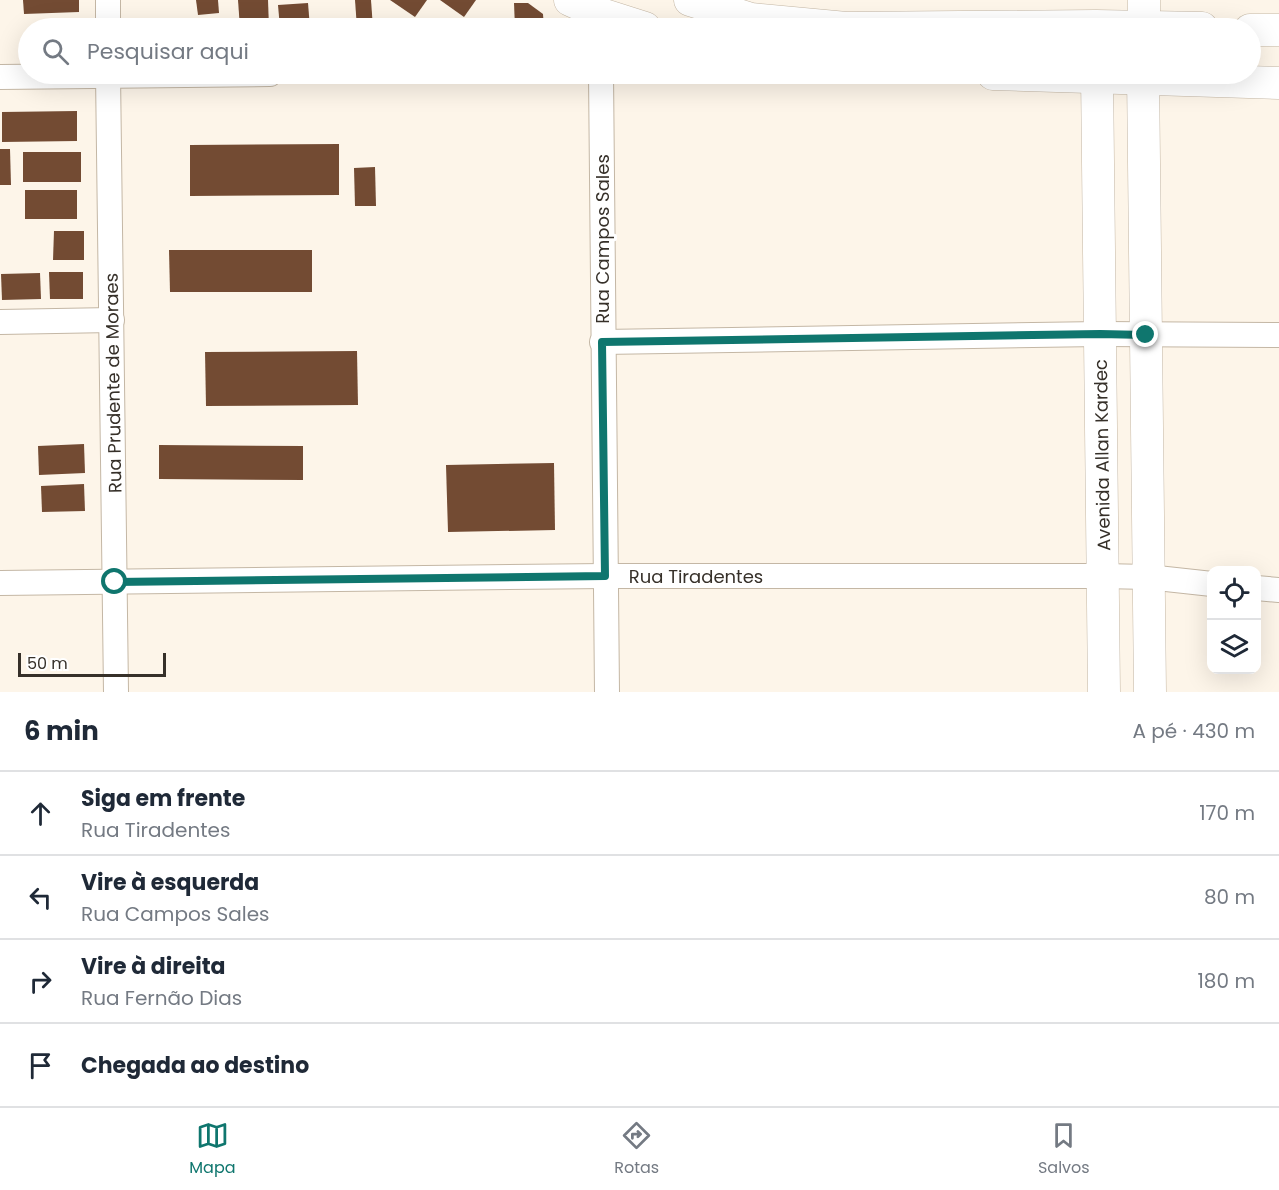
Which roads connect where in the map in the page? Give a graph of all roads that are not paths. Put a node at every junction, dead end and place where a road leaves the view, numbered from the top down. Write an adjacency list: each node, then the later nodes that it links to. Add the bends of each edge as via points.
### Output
1 (108, 0): 5 (street)
2 (570, 0): 4 (main road)
3 (690, 0): 6 (main road)
4 (601, 14)
5 (108, 18)
6 (748, 18)
7 (1261, 30): 8 (main road)
8 (1279, 30)
9 (0, 77): 10 (street)
10 (18, 77)
11 (1261, 82): 12 (main road)
12 (1279, 83)
13 (108, 84): 17 (street, Rua Prudente de Moraes)
14 (601, 84): 22 (street, Rua Campos Sales)
15 (1097, 84): 19 (main road, Avenida Allan Kardec)
16 (1143, 84): 20 (main road)
17 (112, 320): 18 (street); 26 (street, Rua Prudente de Moraes)
18 (0, 322)
19 (1100, 334): 20 (street); 22 (street); 24 (main road, Avenida Allan Kardec)
20 (1146, 335): 21 (street); 25 (main road)
21 (1279, 335)
22 (602, 342): 23 (street, Rua Campos Sales)
23 (605, 576): 24 (street, Rua Tiradentes); 26 (street, Rua Tiradentes); 32 (street, Rua Campos Sales)
24 (1104, 576): 25 (street, Rua Tiradentes); 33 (main road, Avenida Allan Kardec)
25 (1148, 577): 28 (street, Rua Tiradentes); 34 (main road)
26 (115, 582): 27 (street, Rua Tiradentes); 31 (street, Rua Prudente de Moraes)
27 (0, 583)
28 (1207, 583)
29 (1261, 588): 30 (street)
30 (1279, 590)
31 (116, 692)
32 (607, 692)
33 (1104, 692)
34 (1150, 692)

